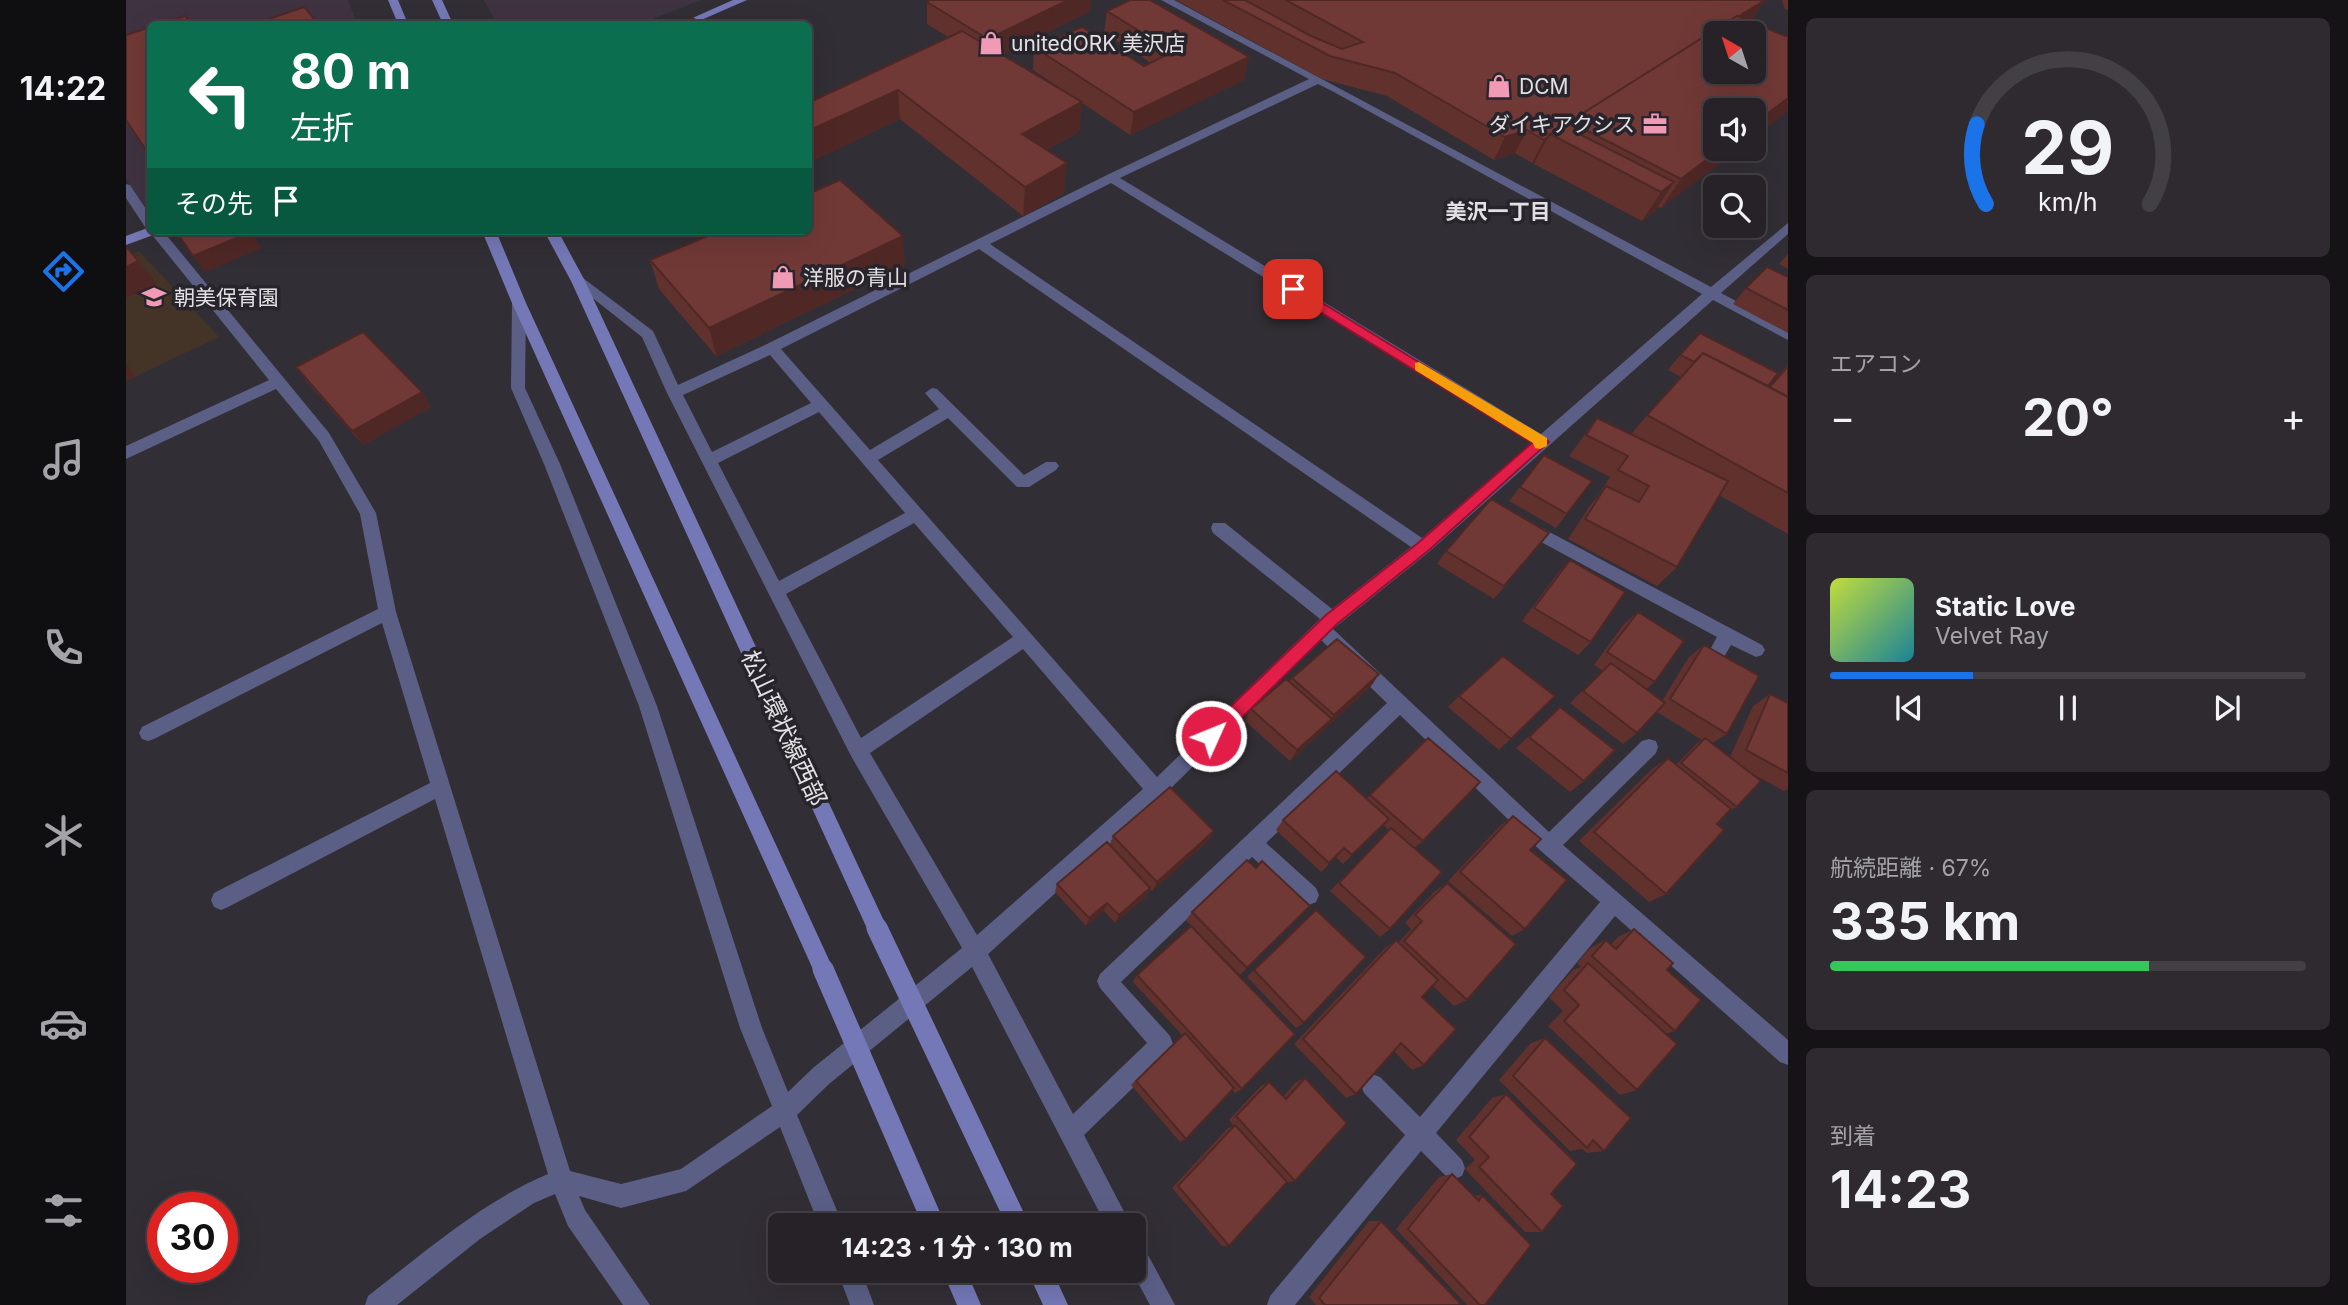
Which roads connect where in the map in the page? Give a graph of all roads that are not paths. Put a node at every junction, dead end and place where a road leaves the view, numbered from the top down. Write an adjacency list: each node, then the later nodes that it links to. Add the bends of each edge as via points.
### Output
1 (393, 0): 5 (street)
2 (437, 0): 6 (street)
3 (742, 0): 7 (street)
4 (1166, 0): 8 (street)
5 (401, 21)
6 (447, 21)
7 (691, 21)
8 (1317, 80): 9 (street); 20 (street)
9 (1111, 178): 18 (street); 29 (street)
10 (126, 188): 11 (street)
11 (147, 220)
12 (1788, 227): 20 (street)
13 (147, 233): 17 (street)
14 (156, 235): 24 (street)
15 (491, 235): 21 (street)
16 (553, 235): 19 (street, 松山環状線西部)
17 (126, 241)
18 (979, 243): 23 (street); 37 (street)
19 (578, 281): 25 (street, via 648,334); 66 (street, 松山環状線西部, bridge)
20 (1709, 294): 22 (street); 29 (street)
21 (519, 303): 59 (street, via 518,388 648,706 751,1028); 65 (street, bridge, via 823,969)
22 (1788, 335)
23 (772, 348): 25 (street); 27 (street)
24 (277, 382): 30 (street); 39 (street, via 324,437 368,513)
25 (674, 393): 32 (street)
26 (932, 393): 28 (street)
27 (819, 405): 31 (street); 32 (street)
28 (949, 410): 31 (street); 33 (street, via 1023,483)
29 (1542, 442): 37 (street, via 1483,502)
30 (126, 453)
31 (869, 458): 34 (street)
32 (709, 460): 38 (street)
33 (1051, 466)
34 (915, 515): 38 (street); 42 (street)
35 (1513, 519): 41 (street)
36 (1219, 528): 40 (street)
37 (1423, 547): 40 (street)
38 (776, 591): 48 (street)
39 (387, 612): 46 (street); 49 (street)
40 (1326, 624): 45 (street); 50 (street)
41 (1727, 635): 43 (street); 44 (street)
42 (1026, 638): 48 (street); 50 (street)
43 (1755, 650)
44 (1711, 664)
45 (1401, 702): 51 (street); 52 (street)
46 (148, 733)
47 (1649, 747): 52 (street)
48 (858, 750): 56 (street)
49 (440, 787): 54 (street); 63 (street)
50 (1156, 790): 56 (street)
51 (1251, 843): 53 (street); 60 (street, via 1107,981 1162,1044)
52 (1549, 845): 55 (street)
53 (1309, 895)
54 (221, 900)
55 (1613, 902): 57 (street); 61 (street)
56 (975, 951): 59 (street); 60 (street)
57 (1788, 1054)
58 (1371, 1085): 61 (street)
59 (786, 1110): 63 (street, via 686,1179 621,1196); 64 (street)
60 (1069, 1133): 67 (street)
61 (1421, 1134): 62 (street); 78 (street)
62 (1454, 1167)
63 (561, 1180): 72 (street, via 526,1195 472,1231); 73 (street, via 576,1218)
64 (826, 1213)
65 (929, 1213)
66 (1012, 1213)
67 (1112, 1213)
68 (1146, 1274): 77 (street)
69 (854, 1283): 74 (street)
70 (960, 1283): 75 (street)
71 (1045, 1283): 76 (street)
72 (377, 1305)
73 (638, 1305)
74 (862, 1305)
75 (969, 1305)
76 (1056, 1305)
77 (1163, 1305)
78 (1279, 1305)

